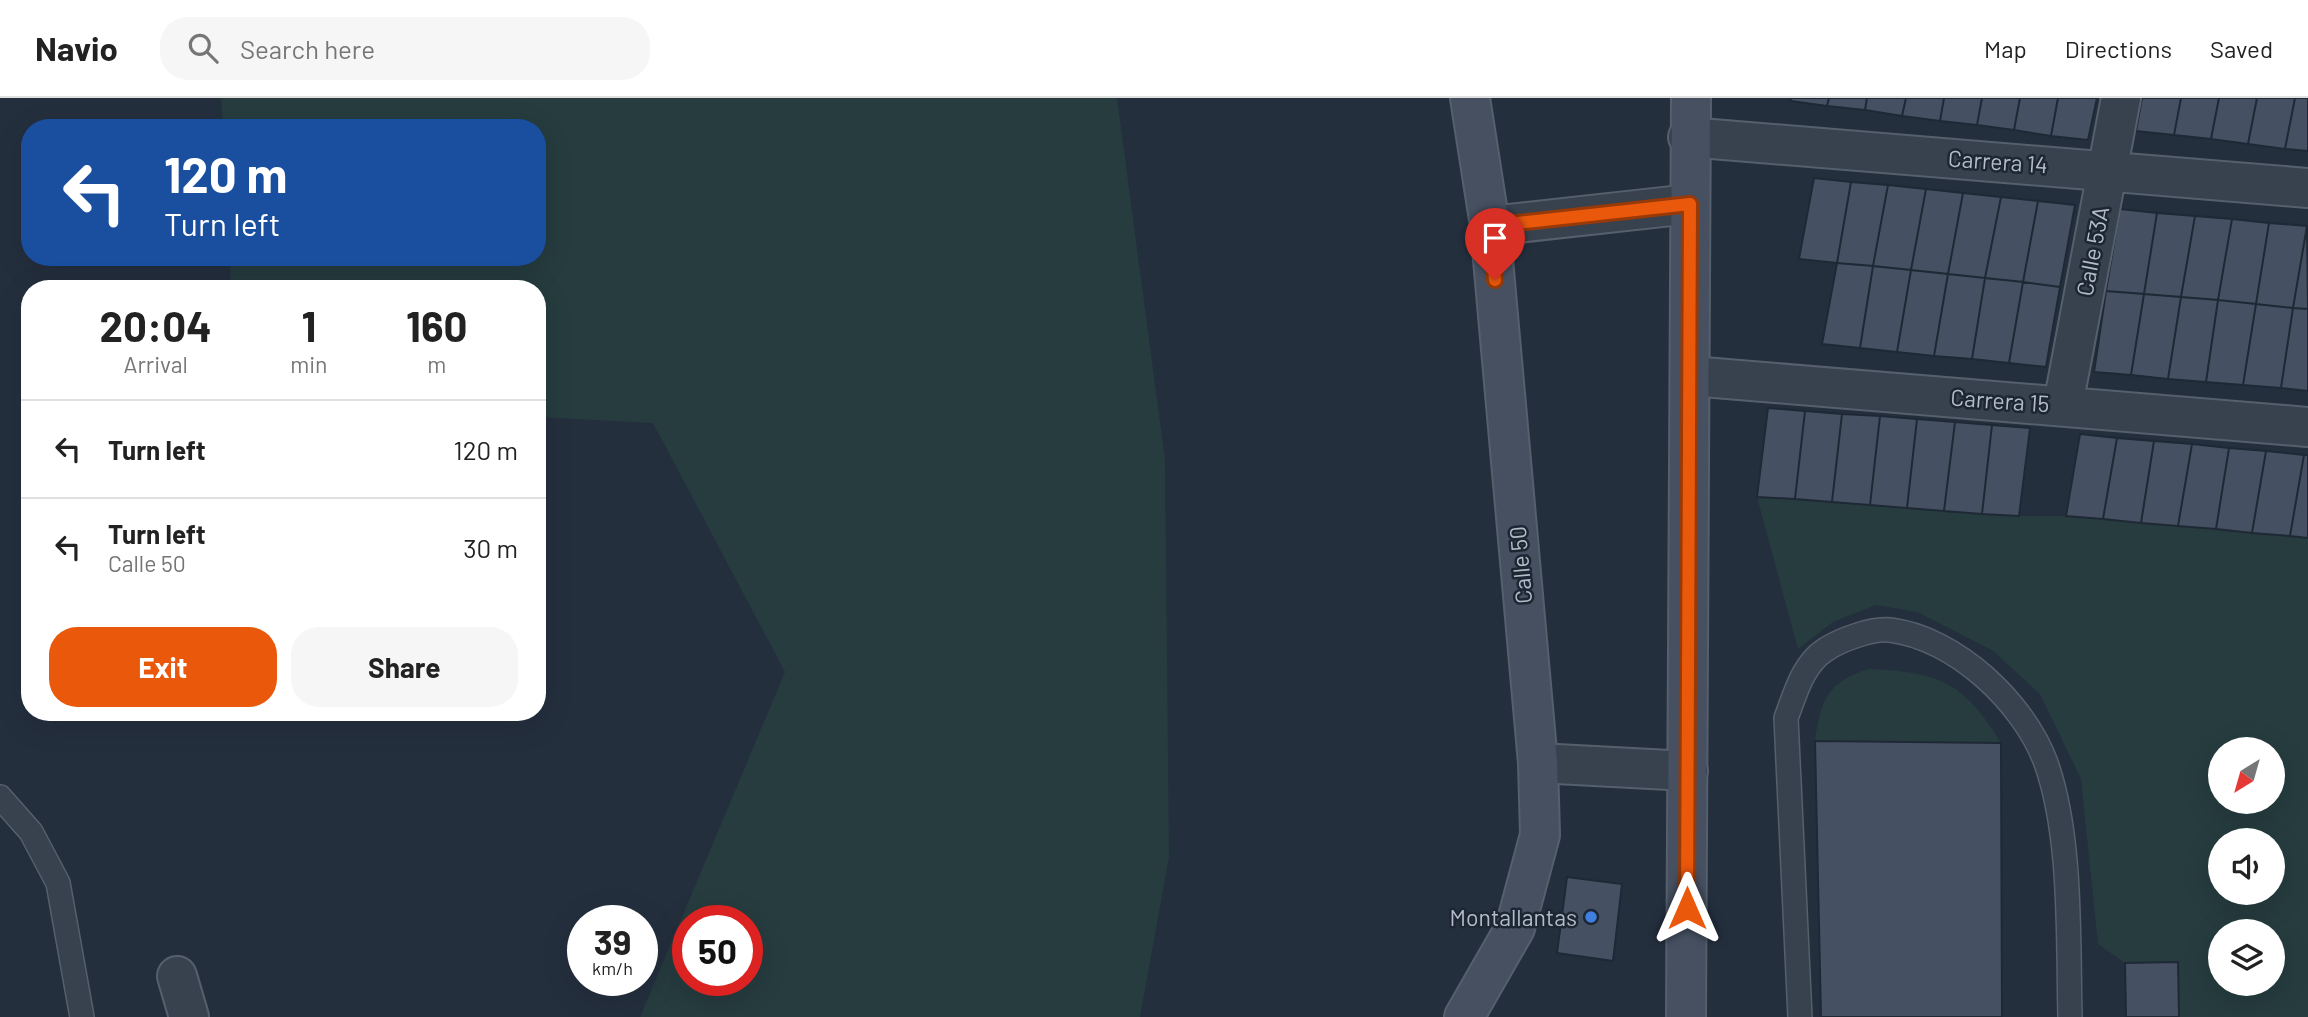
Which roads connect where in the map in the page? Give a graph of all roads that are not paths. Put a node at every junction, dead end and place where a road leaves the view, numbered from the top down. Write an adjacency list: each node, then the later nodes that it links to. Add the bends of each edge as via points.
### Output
1 (1470, 98): 8 (main road, Calle 50)
2 (1690, 98): 4 (main road)
3 (2121, 98): 5 (street, Calle 53A)
4 (1688, 137): 5 (street, Carrera 14); 7 (main road)
5 (2108, 170): 6 (street, Carrera 14); 10 (street, Calle 53A)
6 (2308, 188)
7 (1690, 204): 8 (street); 9 (main road)
8 (1490, 226): 12 (main road, Calle 50)
9 (1691, 376): 10 (street, Carrera 15); 13 (main road)
10 (2063, 405): 11 (street, Carrera 15)
11 (2308, 427)
12 (1538, 763): 13 (street); 18 (main road, Calle 50, via 1539,835 1515,928)
13 (1688, 771): 19 (main road)
14 (0, 797): 16 (lane, via 31,832 58,883)
15 (177, 976): 17 (street)
16 (82, 1017)
17 (189, 1017)
18 (1464, 1017)
19 (1686, 1017)
20 (1800, 1017): 21 (lane, via 1786,718 1804,673 1824,651 1857,636 1889,630 1932,642 1982,674 2024,718 2046,763 2057,809 2067,904)
21 (2070, 1017)

